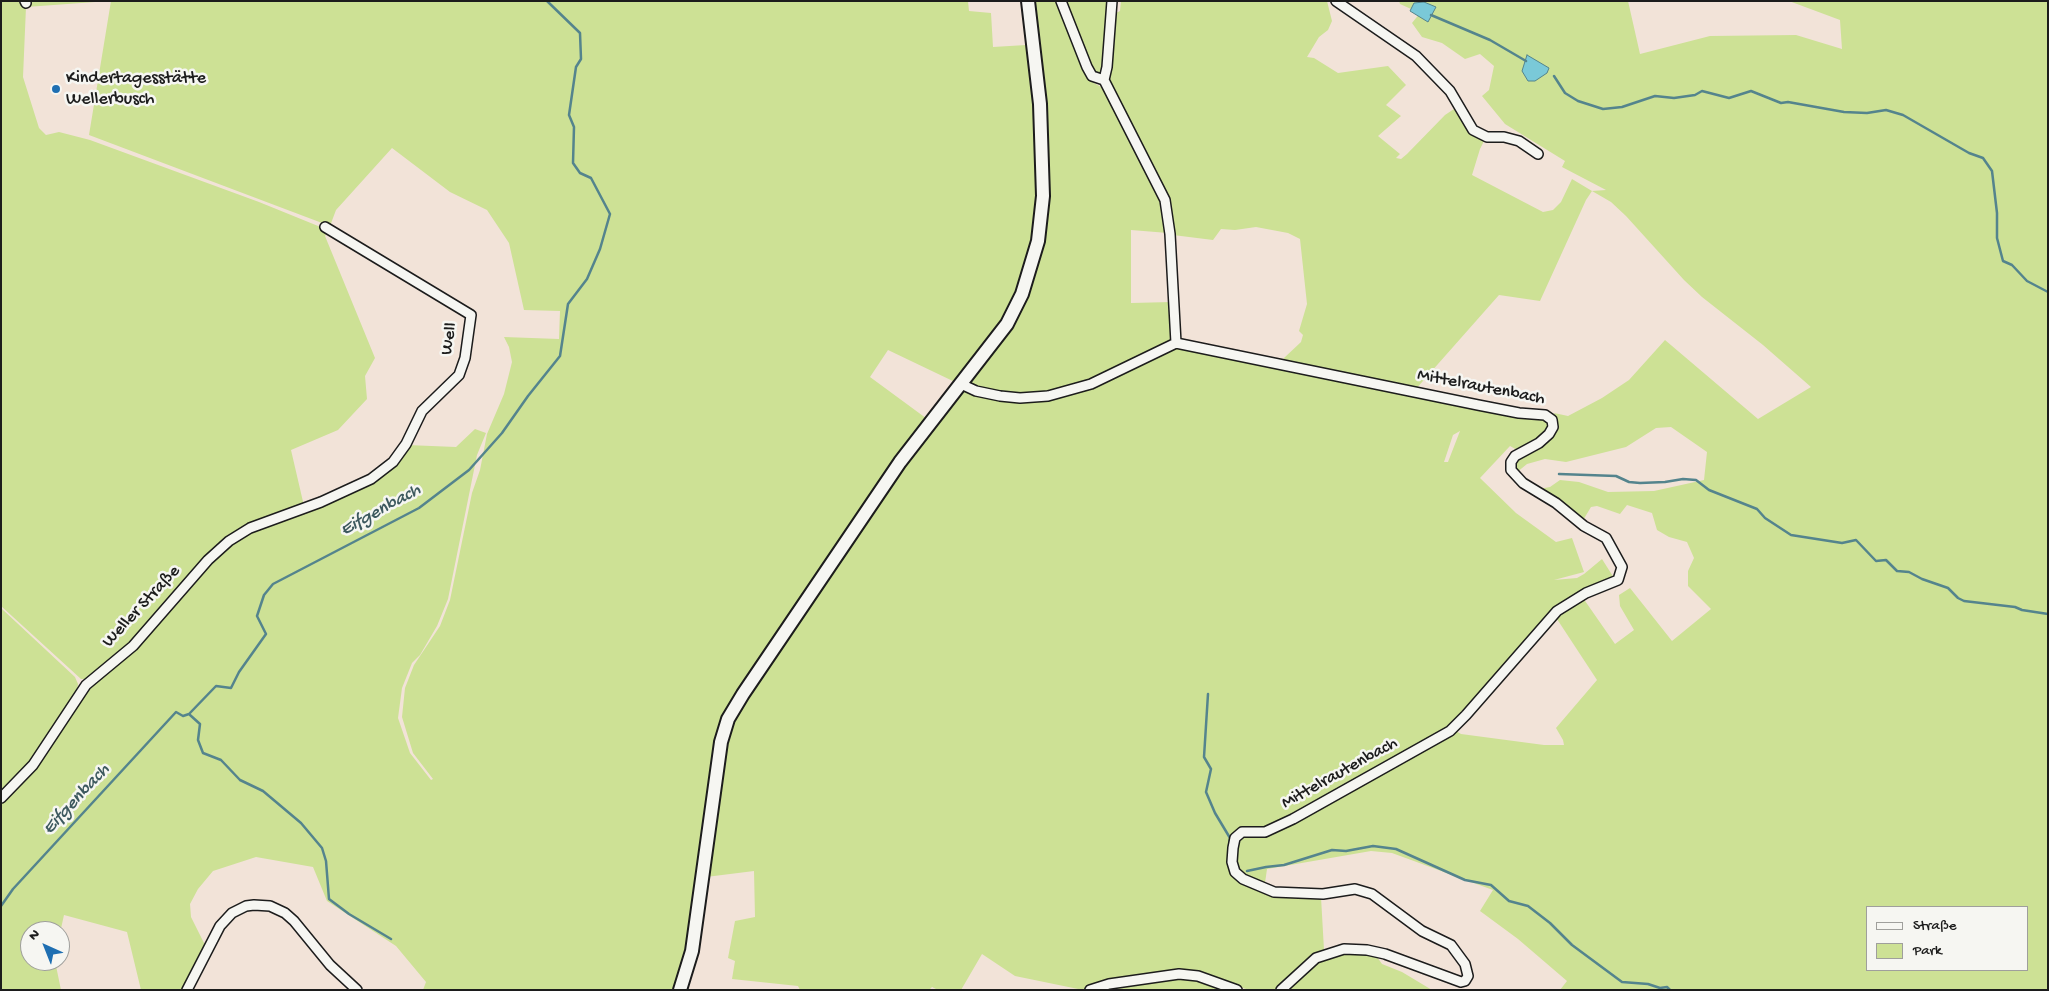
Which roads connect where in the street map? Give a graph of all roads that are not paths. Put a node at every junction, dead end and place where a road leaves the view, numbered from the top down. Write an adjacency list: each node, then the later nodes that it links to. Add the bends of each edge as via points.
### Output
1 (1028, 1): 9 (main road, via 1043,164 1038,241 1012,315)
2 (1060, 1): 5 (street, via 1087,68 1092,76)
3 (1112, 1): 5 (street)
4 (1336, 1): 6 (street, via 1416,56 1450,91 1473,130 1487,137 1519,141)
5 (1104, 80): 8 (street, via 1165,200)
6 (1538, 154)
7 (325, 227): 10 (street, Well, via 471,315 465,358 459,375 422,411 393,462 371,479)
8 (1176, 343): 9 (street, via 1091,384 1048,396 1000,396); 17 (street, Mittelrautenbach, via 1549,417 1553,423 1549,434 1515,456 1510,470 1523,483 1606,538 1622,567 1618,580 1586,593 1558,611 1450,730 1293,819 1265,832 1242,832 1233,843 1232,862 1235,872 1243,879 1274,892 1323,894 1355,888 1364,891 1422,931 1450,945 1465,964 1466,979 1461,982 1397,957 1344,949 1316,958)
9 (961, 384): 14 (main road, via 900,462 728,719 720,742 692,951)
10 (321, 502): 11 (street, Weller Straße, via 250,528 229,541 193,576 133,646 86,685 38,758)
11 (1, 798)
12 (187, 990): 13 (street, via 220,926 232,913 254,905 270,906 294,921 330,965)
13 (358, 990)
14 (680, 990)
15 (1090, 990): 16 (street, via 1109,984 1178,974 1198,976)
16 (1236, 990)
17 (1280, 990)

